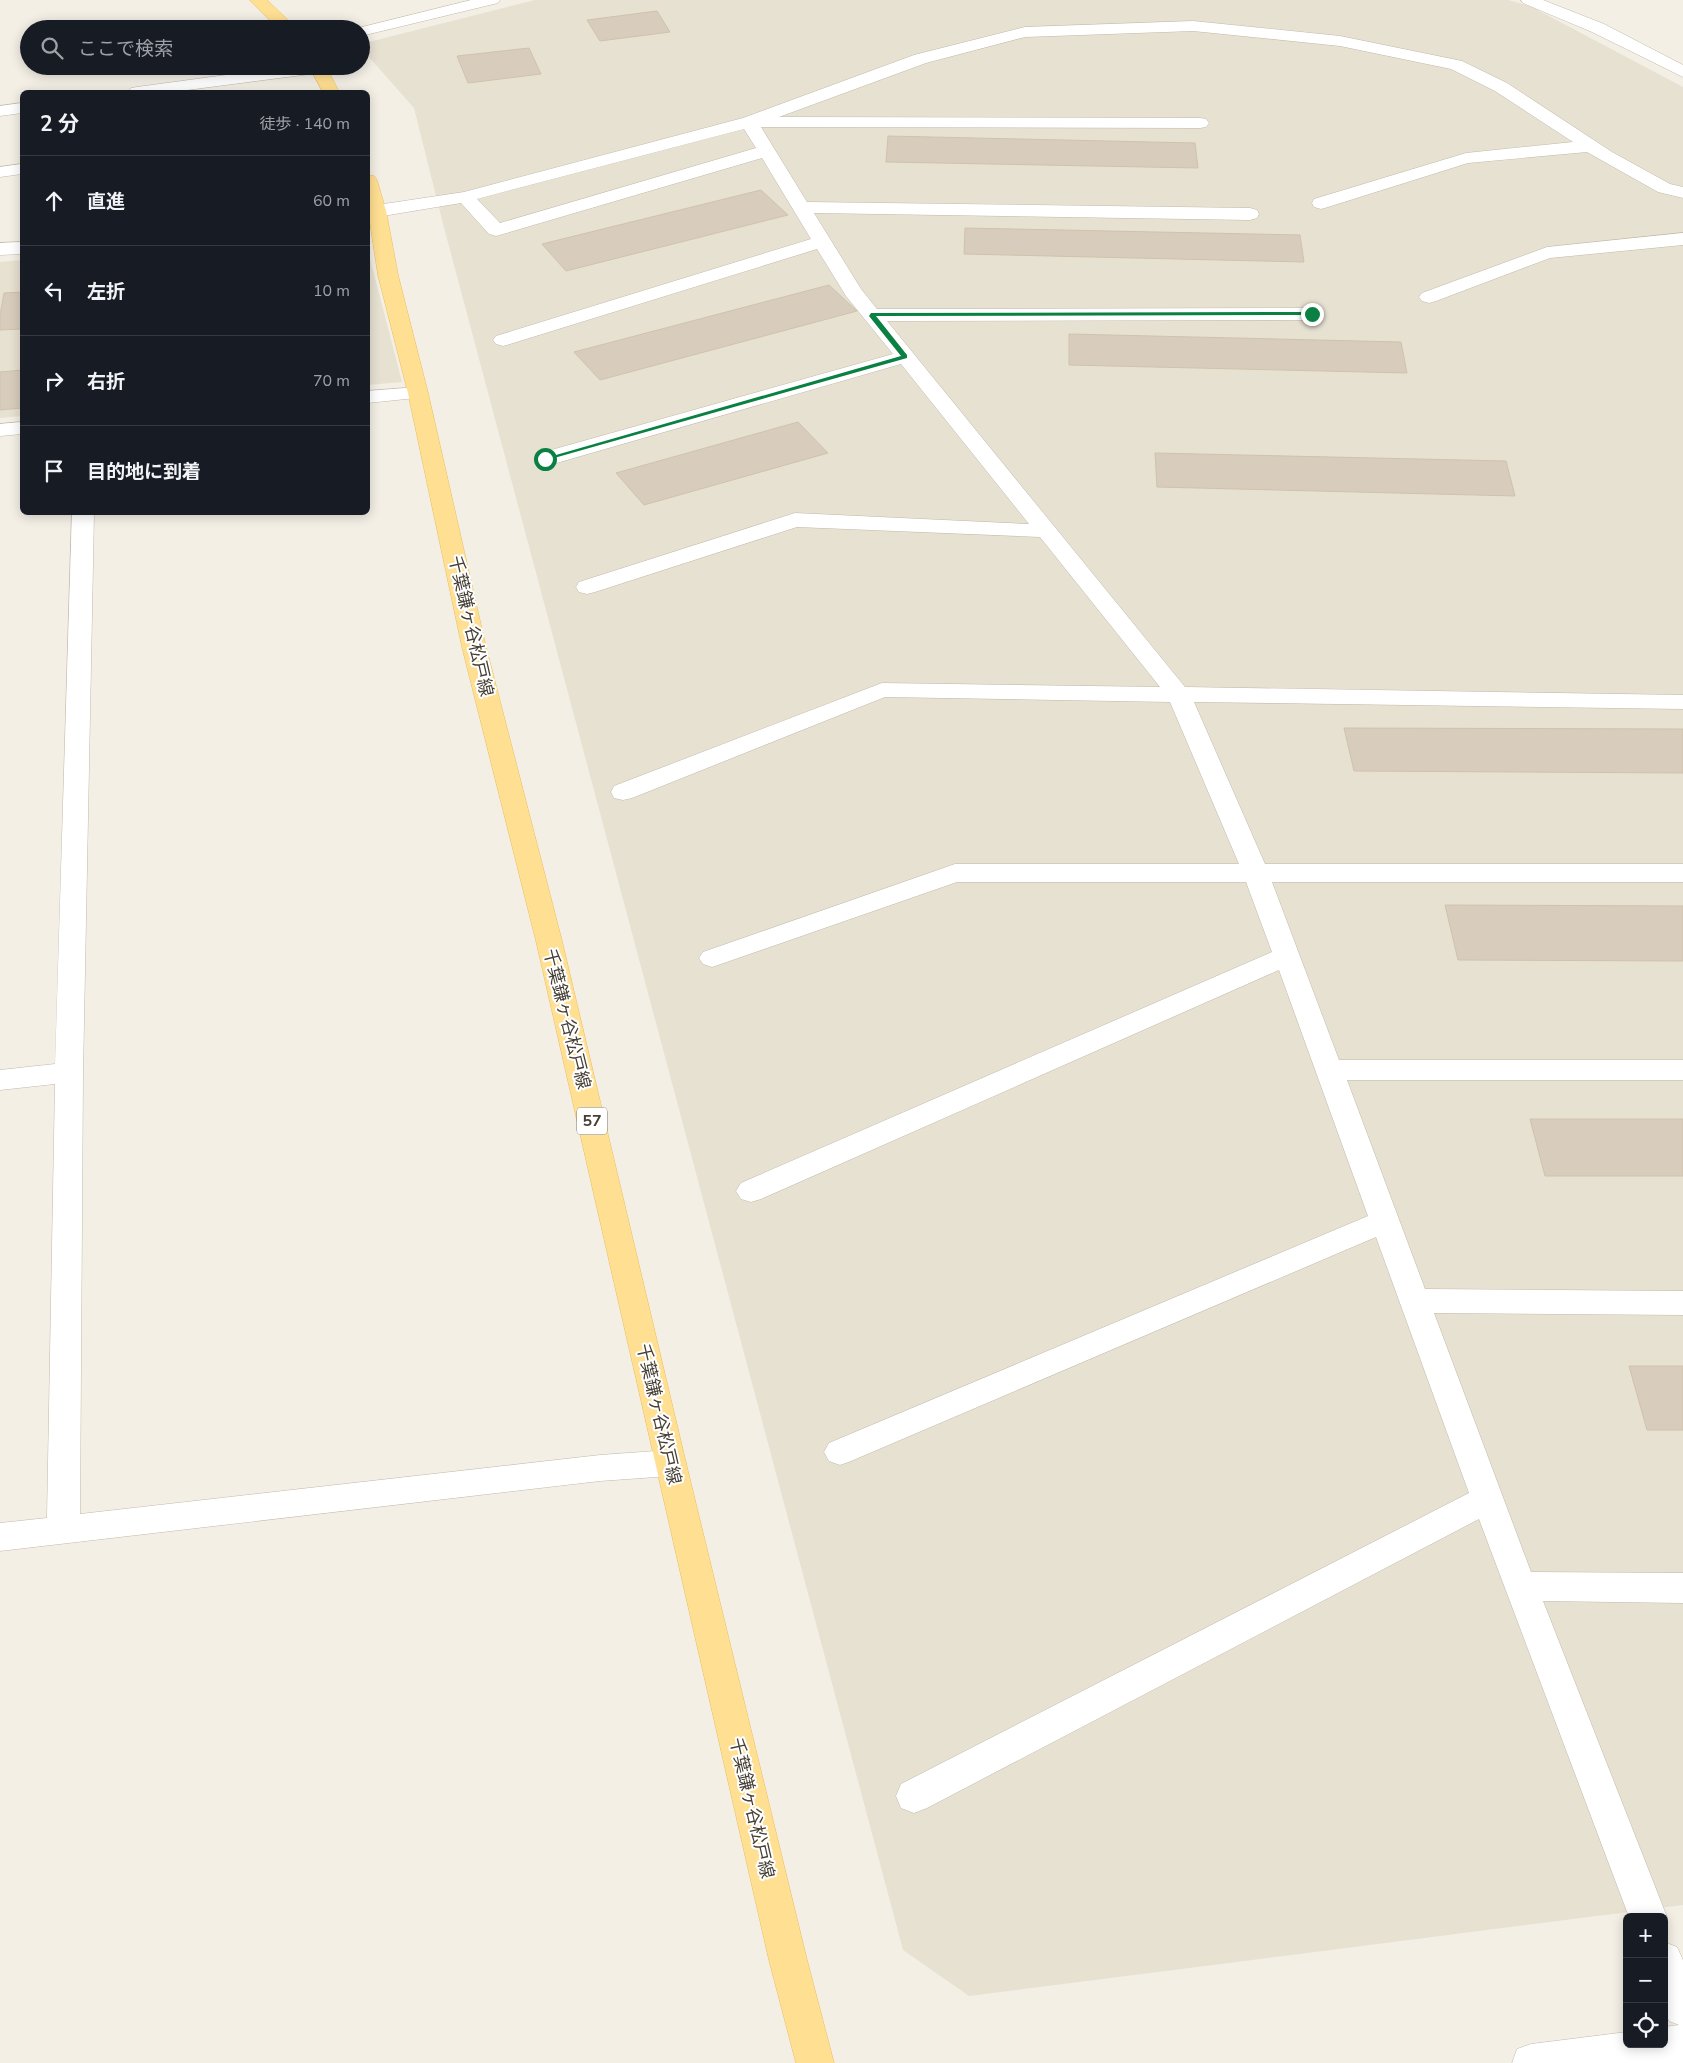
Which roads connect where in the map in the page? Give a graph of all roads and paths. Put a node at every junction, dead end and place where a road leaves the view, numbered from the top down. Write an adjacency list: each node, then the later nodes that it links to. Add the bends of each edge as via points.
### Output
1 (258, 0): 4 (main road)
2 (492, 0): 5 (street)
3 (1529, 0): 6 (street, via 1598,28)
4 (279, 20)
5 (370, 30)
6 (1683, 72)
7 (259, 75): 9 (street)
8 (321, 75): 10 (main road)
9 (151, 90)
10 (330, 90)
11 (20, 108): 12 (street)
12 (0, 111)
13 (749, 122): 14 (street); 15 (street, via 920,58 1025,32 1193,26 1340,41 1456,65 1501,87); 16 (street); 21 (street)
14 (1200, 123)
15 (1591, 146): 20 (street, via 1664,188); 22 (street, via 1466,158)
16 (766, 151): 21 (street, via 496,230); 23 (street)
17 (20, 168): 18 (street)
18 (0, 172)
19 (370, 193): 25 (main road, 千葉鎌ヶ谷松戸線 / 57)
20 (1683, 193)
21 (465, 197): 25 (street)
22 (1321, 203)
23 (802, 207): 24 (street); 27 (street)
24 (1250, 214)
25 (374, 219): 35 (main road, 千葉鎌ヶ谷松戸線 / 57)
26 (1683, 239): 30 (street, via 1547,253)
27 (823, 241): 32 (street, via 853,292); 33 (street)
28 (20, 248): 29 (street)
29 (0, 249)
30 (1429, 297)
31 (1312, 314): 32 (street)
32 (871, 315): 34 (street)
33 (503, 340)
34 (905, 357): 39 (street); 41 (street)
35 (418, 392): 36 (street); 59 (main road, 千葉鎌ヶ谷松戸線 / 57, via 474,647 603,1168)
36 (370, 397)
37 (20, 428): 38 (street)
38 (0, 430)
39 (545, 459)
40 (83, 515): 52 (street)
41 (1047, 531): 42 (street, via 795,520); 43 (street)
42 (587, 587)
43 (1179, 695): 44 (street); 45 (street, via 882,690); 46 (street)
44 (1683, 702)
45 (623, 792)
46 (1256, 873): 47 (street); 48 (street); 49 (street, via 955,873)
47 (1683, 873)
48 (1287, 956): 50 (street); 54 (street)
49 (712, 958)
50 (1329, 1070): 51 (street); 55 (street)
51 (1683, 1070)
52 (69, 1073): 53 (street); 61 (street)
53 (0, 1080)
54 (751, 1191)
55 (1384, 1221): 56 (street); 58 (street)
56 (1414, 1301): 57 (street); 60 (street)
57 (1683, 1303)
58 (840, 1452)
59 (670, 1463): 61 (street, via 600,1468); 70 (main road, 千葉鎌ヶ谷松戸線 / 57)
60 (1487, 1498): 63 (street); 65 (street)
61 (63, 1530): 62 (street)
62 (0, 1537)
63 (1520, 1586): 64 (street); 66 (street)
64 (1683, 1588)
65 (914, 1796)
66 (1646, 1913)
67 (1668, 1970): 68 (street)
68 (1683, 2008)
69 (1670, 2051): 71 (street)
70 (815, 2063)
71 (1531, 2063)

